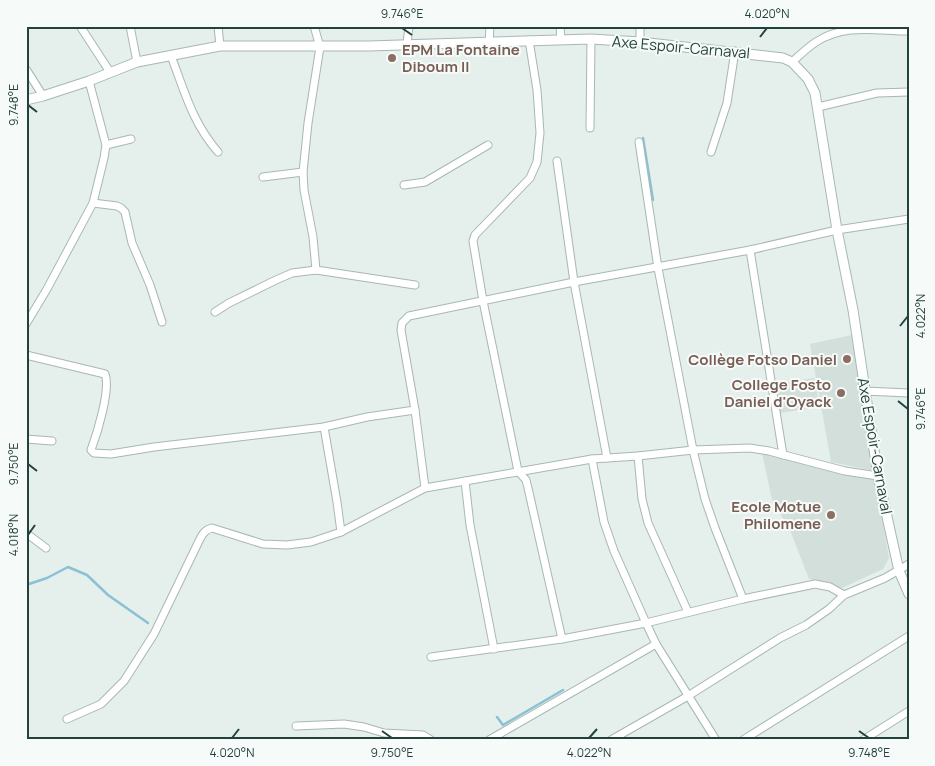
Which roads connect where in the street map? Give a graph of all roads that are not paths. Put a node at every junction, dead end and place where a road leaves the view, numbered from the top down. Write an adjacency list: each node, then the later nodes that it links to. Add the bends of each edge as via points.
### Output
1 (80, 26): 23 (street)
2 (130, 26): 20 (street)
3 (218, 26): 16 (street)
4 (314, 26): 17 (street)
5 (409, 26): 14 (street)
6 (490, 26): 15 (street)
7 (560, 26): 12 (street)
8 (640, 26): 13 (street)
9 (908, 30): 21 (street, via 860,29 832,34 816,42)
10 (591, 39): 12 (street, Axe Espoir-Carnaval); 13 (street, Axe Espoir-Carnaval); 29 (street)
11 (529, 40): 12 (street, Axe Espoir-Carnaval); 15 (street, Axe Espoir-Carnaval); 48 (street, via 538,90 540,134 537,162 530,178 475,236 474,249)
12 (561, 40)
13 (640, 42): 18 (street, Axe Espoir-Carnaval)
14 (407, 44): 15 (street, Axe Espoir-Carnaval); 17 (street, Axe Espoir-Carnaval)
15 (489, 44)
16 (220, 46): 17 (street, Axe Espoir-Carnaval); 19 (street, Axe Espoir-Carnaval)
17 (320, 47): 37 (street)
18 (735, 51): 21 (street, Axe Espoir-Carnaval); 35 (street, via 727,103)
19 (171, 56): 20 (street, Axe Espoir-Carnaval); 34 (street, via 198,126)
20 (137, 62): 23 (street, Axe Espoir-Carnaval)
21 (792, 62): 28 (street, Axe Espoir-Carnaval, via 808,79 816,93)
22 (26, 69): 26 (street)
23 (110, 72): 24 (street, Axe Espoir-Carnaval)
24 (89, 81): 26 (street, Axe Espoir-Carnaval); 32 (street)
25 (909, 92): 28 (street, via 877,93)
26 (43, 96): 27 (street, Axe Espoir-Carnaval)
27 (26, 100)
28 (818, 107): 42 (street, Axe Espoir-Carnaval)
29 (590, 128)
30 (131, 139): 32 (street)
31 (639, 142): 44 (street)
32 (106, 145): 40 (street)
33 (488, 145): 39 (street, via 425,182)
34 (218, 152)
35 (711, 152)
36 (557, 161): 46 (street)
37 (303, 172): 38 (street); 45 (street)
38 (263, 177)
39 (404, 185)
40 (93, 203): 50 (street, via 117,206 125,212 132,243); 51 (street)
41 (909, 220): 42 (street)
42 (837, 230): 43 (street); 53 (street, Axe Espoir-Carnaval)
43 (750, 250): 44 (street); 60 (street)
44 (658, 268): 46 (street); 59 (street)
45 (316, 270): 47 (street); 49 (street, via 292,273)
46 (574, 282): 48 (street); 62 (street)
47 (415, 285)
48 (483, 301): 55 (street, via 409,316 402,323); 64 (street)
49 (215, 312)
50 (162, 322)
51 (26, 324)
52 (26, 355): 56 (street, via 105,374 102,416 91,450 94,453 111,454)
53 (864, 391): 54 (street); 65 (street, Axe Espoir-Carnaval)
54 (909, 393)
55 (415, 410): 56 (street); 67 (street)
56 (324, 428): 68 (street)
57 (26, 439): 58 (street)
58 (52, 441)
59 (694, 450): 60 (street, via 750,448); 61 (street); 75 (street, via 712,521)
60 (783, 455): 65 (street)
61 (638, 456): 62 (street); 76 (street, via 648,523)
62 (607, 458): 63 (street)
63 (592, 459): 64 (street); 77 (street, via 604,522)
64 (518, 471): 66 (street); 79 (street, via 526,480)
65 (878, 476): 72 (street, Axe Espoir-Carnaval)
66 (465, 481): 67 (street); 81 (street, via 470,526)
67 (425, 488): 68 (street)
68 (341, 532): 85 (street, via 287,545 263,544 212,528 207,530 198,542 154,634 124,681 100,704)
69 (26, 533): 70 (street)
70 (46, 548)
71 (909, 564): 72 (street)
72 (899, 571): 73 (street, Axe Espoir-Carnaval); 74 (street)
73 (909, 594)
74 (844, 595): 75 (street, via 830,586 815,584); 83 (street, via 806,625)
75 (743, 599): 76 (street)
76 (688, 612): 77 (street)
77 (646, 623): 79 (street); 80 (street)
78 (909, 636): 91 (street)
79 (562, 638): 81 (street)
80 (656, 644): 83 (street); 88 (street)
81 (494, 649): 82 (street)
82 (431, 657)
83 (688, 696): 89 (street); 90 (street)
84 (909, 711): 92 (street)
85 (67, 719)
86 (296, 726): 87 (street, via 344,724 423,735)
87 (431, 740)
88 (490, 740)
89 (611, 740)
90 (716, 740)
91 (743, 740)
92 (864, 740)

